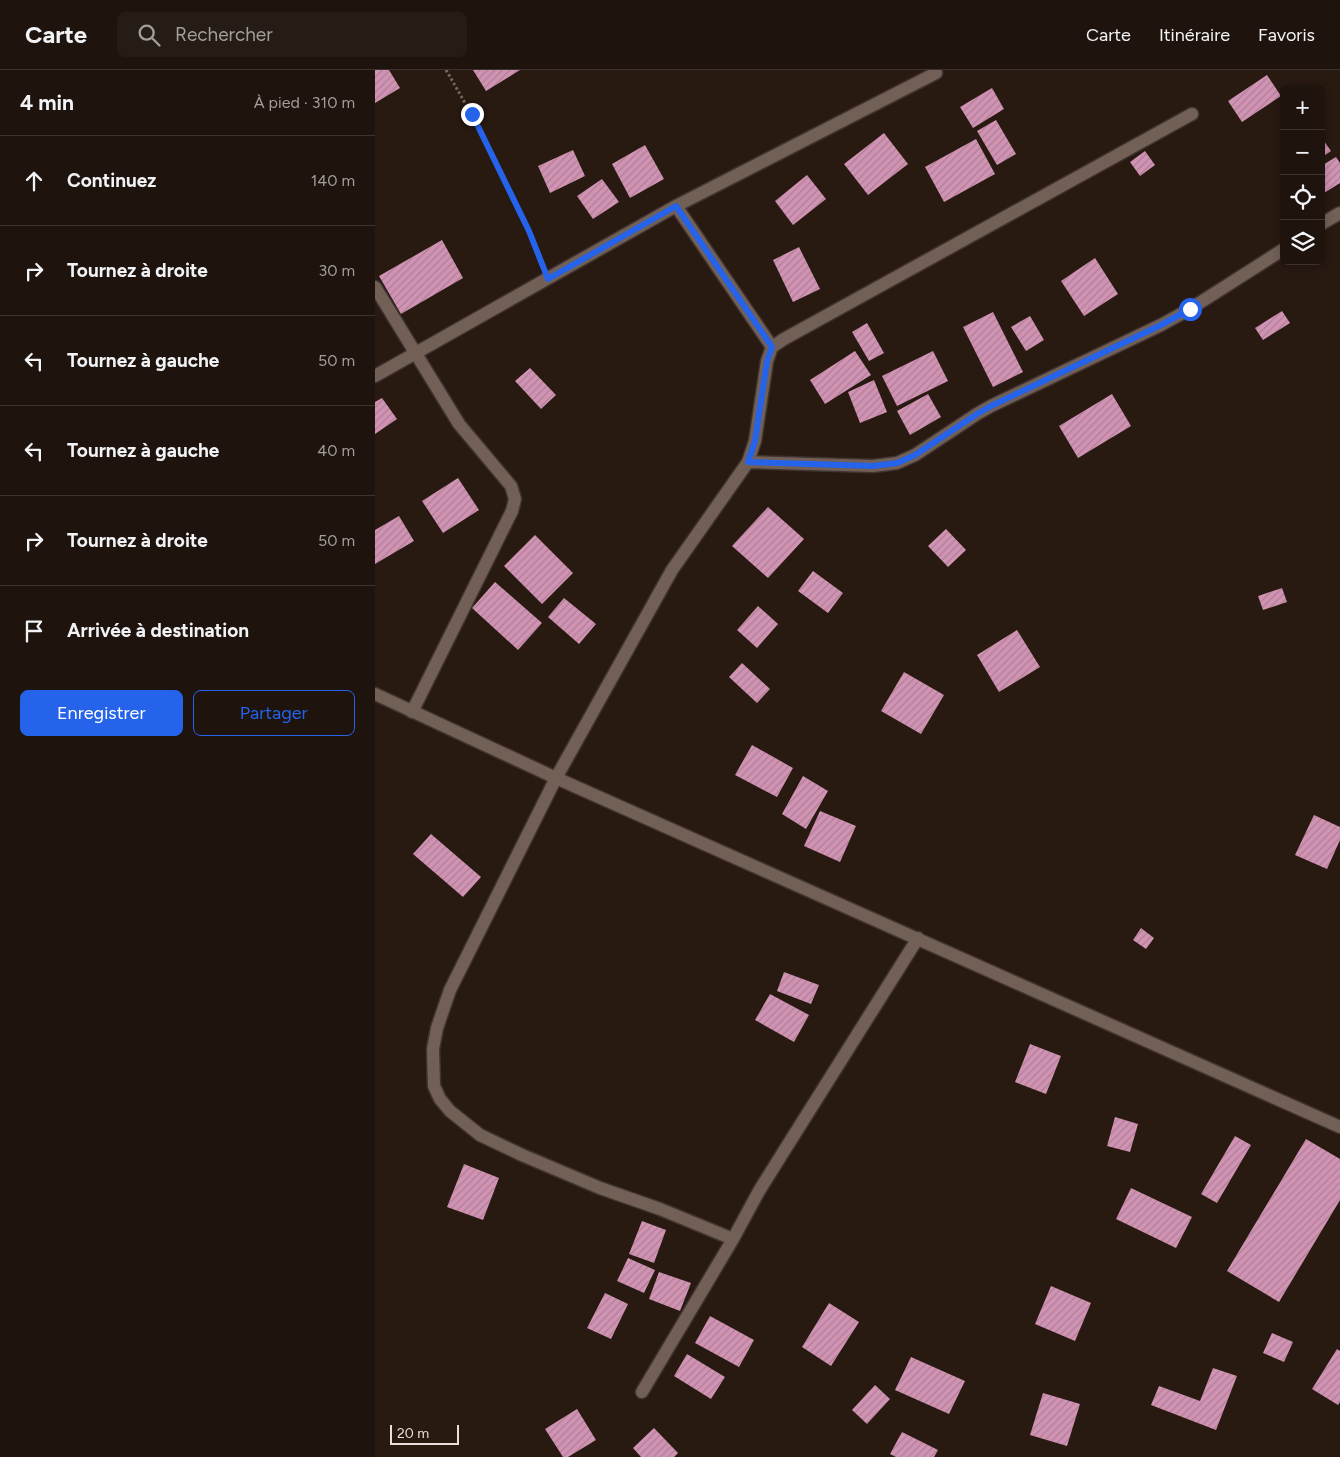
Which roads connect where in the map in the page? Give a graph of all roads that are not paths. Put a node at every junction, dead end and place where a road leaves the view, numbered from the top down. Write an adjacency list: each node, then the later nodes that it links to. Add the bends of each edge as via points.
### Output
1 (936, 73): 3 (street)
2 (1192, 114): 8 (street)
3 (676, 206): 8 (street); 9 (street)
4 (1340, 213): 5 (street)
5 (1325, 222)
6 (1280, 251): 11 (street, via 1190,309 991,406 897,463 873,466)
7 (375, 286): 9 (street)
8 (772, 347): 11 (street, via 755,441)
9 (415, 354): 10 (street); 13 (street, via 459,424 511,486 515,499)
10 (375, 376)
11 (748, 462): 14 (street, via 672,570)
12 (375, 694): 13 (street)
13 (413, 712): 14 (street)
14 (556, 778): 15 (street); 17 (street, via 450,990 433,1049 434,1086 450,1111 480,1135 600,1188)
15 (918, 938): 16 (street); 17 (street, via 759,1191)
16 (1340, 1127)
17 (733, 1239): 18 (street)
18 (642, 1392)

